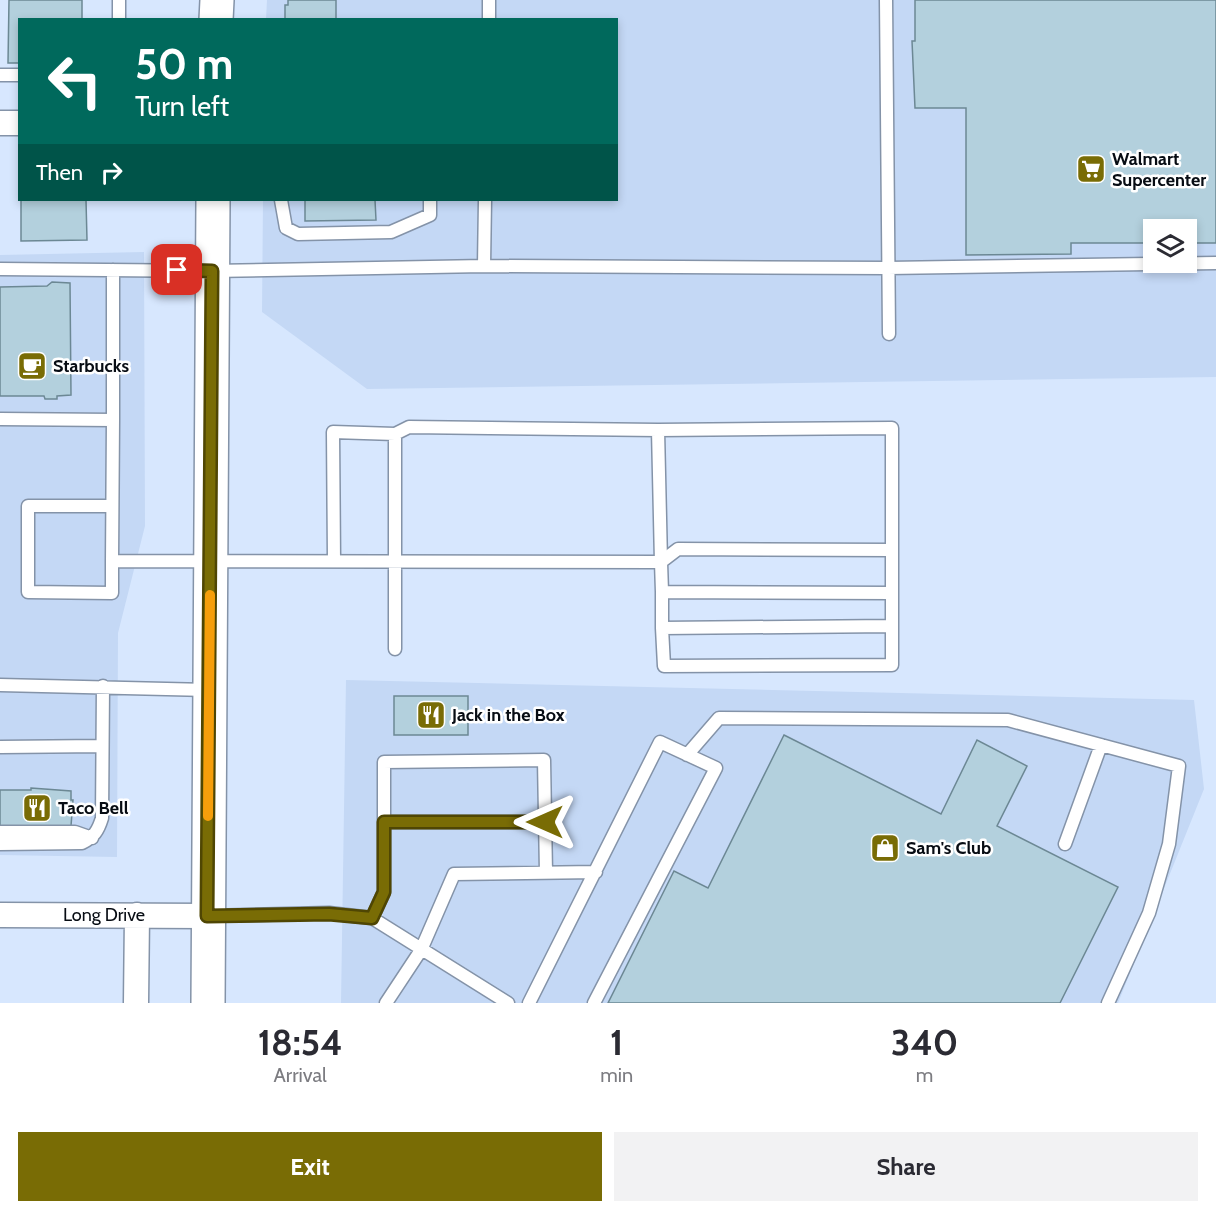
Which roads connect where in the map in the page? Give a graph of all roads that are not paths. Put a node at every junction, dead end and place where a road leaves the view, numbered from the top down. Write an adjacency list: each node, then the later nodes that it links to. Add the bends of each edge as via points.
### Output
1 (119, 0): 5 (lane)
2 (216, 0): 6 (main road)
3 (489, 0): 7 (lane)
4 (886, 0): 18 (lane)
5 (119, 18)
6 (216, 18)
7 (489, 18)
8 (0, 75): 9 (lane)
9 (18, 75)
10 (0, 123): 11 (street)
11 (18, 123)
12 (213, 201): 21 (main road)
13 (281, 201): 14 (lane, via 286,228 298,234 392,232 430,214)
14 (430, 201)
15 (484, 201): 17 (lane)
16 (1216, 263): 18 (lane)
17 (484, 267): 18 (lane); 21 (lane)
18 (888, 268): 22 (lane)
19 (0, 269): 20 (lane)
20 (113, 270): 21 (lane); 24 (lane)
21 (212, 271): 31 (main road)
22 (889, 334)
23 (0, 418): 24 (lane)
24 (113, 420): 27 (lane)
25 (658, 430): 26 (lane, via 409,427); 28 (lane, via 892,428); 33 (lane)
26 (395, 434): 29 (lane, via 333,432); 32 (lane)
27 (111, 506): 30 (lane); 30 (lane, via 28,506 28,592 111,593)
28 (892, 550): 33 (lane, via 678,549); 35 (lane)
29 (334, 560): 31 (lane); 32 (lane)
30 (112, 561): 31 (lane)
31 (210, 561): 41 (main road)
32 (396, 561): 33 (lane); 38 (lane)
33 (661, 562): 34 (lane)
34 (662, 592): 35 (lane); 37 (lane)
35 (892, 593): 36 (lane)
36 (892, 626): 37 (lane); 37 (lane, via 892,665 664,666)
37 (662, 628)
38 (395, 649)
39 (0, 685): 40 (lane)
40 (103, 686): 41 (lane); 43 (lane)
41 (209, 690): 56 (main road)
42 (1101, 745): 45 (lane, via 1008,720 718,718); 51 (lane); 65 (lane, via 1179,766 1169,844 1149,914)
43 (102, 746): 44 (lane); 49 (lane, via 102,818)
44 (0, 747)
45 (687, 755): 52 (lane, via 660,742); 64 (lane, via 716,768)
46 (384, 822): 47 (lane); 47 (lane, via 384,762 544,760); 57 (lane, via 384,892)
47 (545, 822): 53 (lane)
48 (0, 832): 49 (lane, via 75,832)
49 (92, 838): 50 (lane, via 82,843)
50 (0, 844)
51 (1065, 844)
52 (596, 872): 53 (lane); 63 (lane)
53 (546, 873): 58 (lane, via 454,874)
54 (0, 915): 55 (street, Long Drive)
55 (137, 915): 56 (street, Long Drive); 59 (street)
56 (207, 916): 57 (lane, via 329,914); 60 (main road)
57 (372, 918): 58 (lane)
58 (422, 950): 61 (lane); 62 (lane)
59 (136, 1003)
60 (208, 1003)
61 (386, 1003)
62 (508, 1003)
63 (529, 1003)
64 (594, 1003)
65 (1108, 1003)

